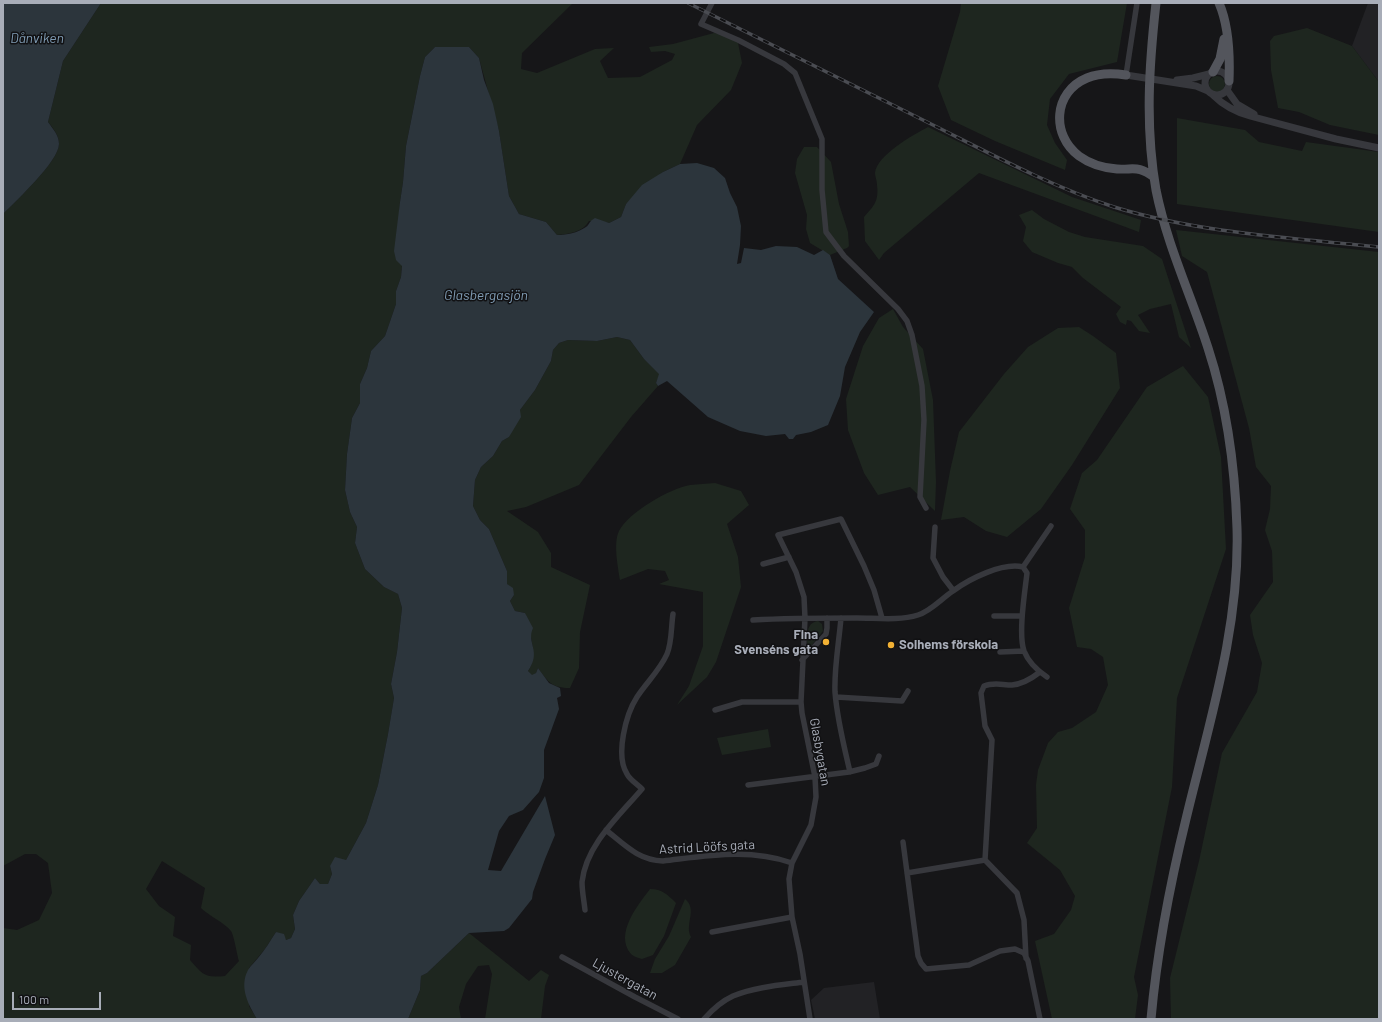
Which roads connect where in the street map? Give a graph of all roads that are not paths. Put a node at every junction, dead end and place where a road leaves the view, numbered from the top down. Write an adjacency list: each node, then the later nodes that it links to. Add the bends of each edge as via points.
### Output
1 (712, 3): 17 (street, via 701,24 738,40 784,64 795,73 822,139 822,190 826,232 844,256 880,290 907,322 915,345 922,386 924,420 920,497)
2 (1137, 3): 7 (street)
3 (1156, 3): 14 (main road, via 1149,76)
4 (1219, 3): 5 (main road)
5 (1226, 29): 6 (main road, via 1220,59); 9 (main road)
6 (1211, 73): 8 (street, via 1180,80); 9 (street, via 1217,71 1225,74); 11 (street, via 1205,83)
7 (1126, 75): 8 (street); 15 (main road, via 1102,74 1079,82 1064,100 1060,112 1060,126 1069,146 1086,160 1101,167)
8 (1164, 80): 11 (street, via 1196,86)
9 (1229, 81): 10 (street)
10 (1227, 90): 11 (street, via 1221,95); 12 (street, via 1237,104)
11 (1211, 93): 12 (street, via 1225,106)
12 (1267, 120): 13 (street)
13 (1379, 148)
14 (1151, 154): 15 (main road); 16 (main road)
15 (1136, 168): 16 (main road)
16 (1154, 177): 60 (main road, via 1166,231 1208,348 1227,424 1236,494 1237,532 1230,630 1168,902)
17 (926, 508)
18 (935, 526): 23 (street, via 933,558)
19 (1051, 526): 22 (street)
20 (789, 557): 21 (street); 27 (street, Glasbygatan, via 802,589); 30 (street, Glasbygatan, via 778,535 841,519 874,590)
21 (763, 564)
22 (1024, 567): 23 (street, via 1001,568); 26 (street, via 1027,573)
23 (953, 590): 30 (street, via 921,614 908,618)
24 (673, 614): 45 (street, via 668,652 634,702 624,731 624,768 627,775 642,789)
25 (994, 616): 26 (street)
26 (1022, 616): 32 (street)
27 (805, 618): 28 (street); 31 (street); 34 (street, Glasbygatan)
28 (827, 618): 29 (street); 34 (street, via 826,634)
29 (841, 618): 30 (street); 38 (street)
30 (882, 618)
31 (753, 620)
32 (1024, 651): 33 (street); 35 (street)
33 (1000, 652)
34 (802, 660): 39 (street, Glasbygatan)
35 (1040, 672): 36 (street); 47 (street, via 1027,682 1012,685 991,683 984,686 981,693 985,726 992,740)
36 (1047, 677)
37 (908, 691): 38 (street, via 902,701)
38 (836, 697): 42 (street, via 838,719)
39 (801, 702): 40 (street, via 742,702); 43 (street, Glasbygatan)
40 (715, 710)
41 (879, 756): 42 (street, via 876,764)
42 (850, 772): 43 (street)
43 (815, 777): 44 (street); 48 (street, Glasbygatan, via 816,797 811,825)
44 (748, 785)
45 (606, 830): 48 (street, Astrid Lööfs gata, via 641,857 656,861 748,854); 50 (street, via 585,870 582,889)
46 (903, 842): 49 (street)
47 (985, 860): 49 (street); 54 (street, via 1017,893 1024,920)
48 (792, 863): 51 (street, Glasbygatan)
49 (907, 874): 54 (street, via 918,956 926,969 969,965 1014,949 1024,953)
50 (585, 910)
51 (792, 917): 52 (street); 55 (street, Glasbygatan)
52 (712, 932)
53 (562, 957): 56 (street, Ljustergatan)
54 (1026, 958): 59 (street)
55 (804, 982): 57 (street, via 772,986 733,996 713,1008); 58 (street, Glasbygatan)
56 (678, 1019)
57 (704, 1019)
58 (810, 1019)
59 (1040, 1019)
60 (1151, 1019)

